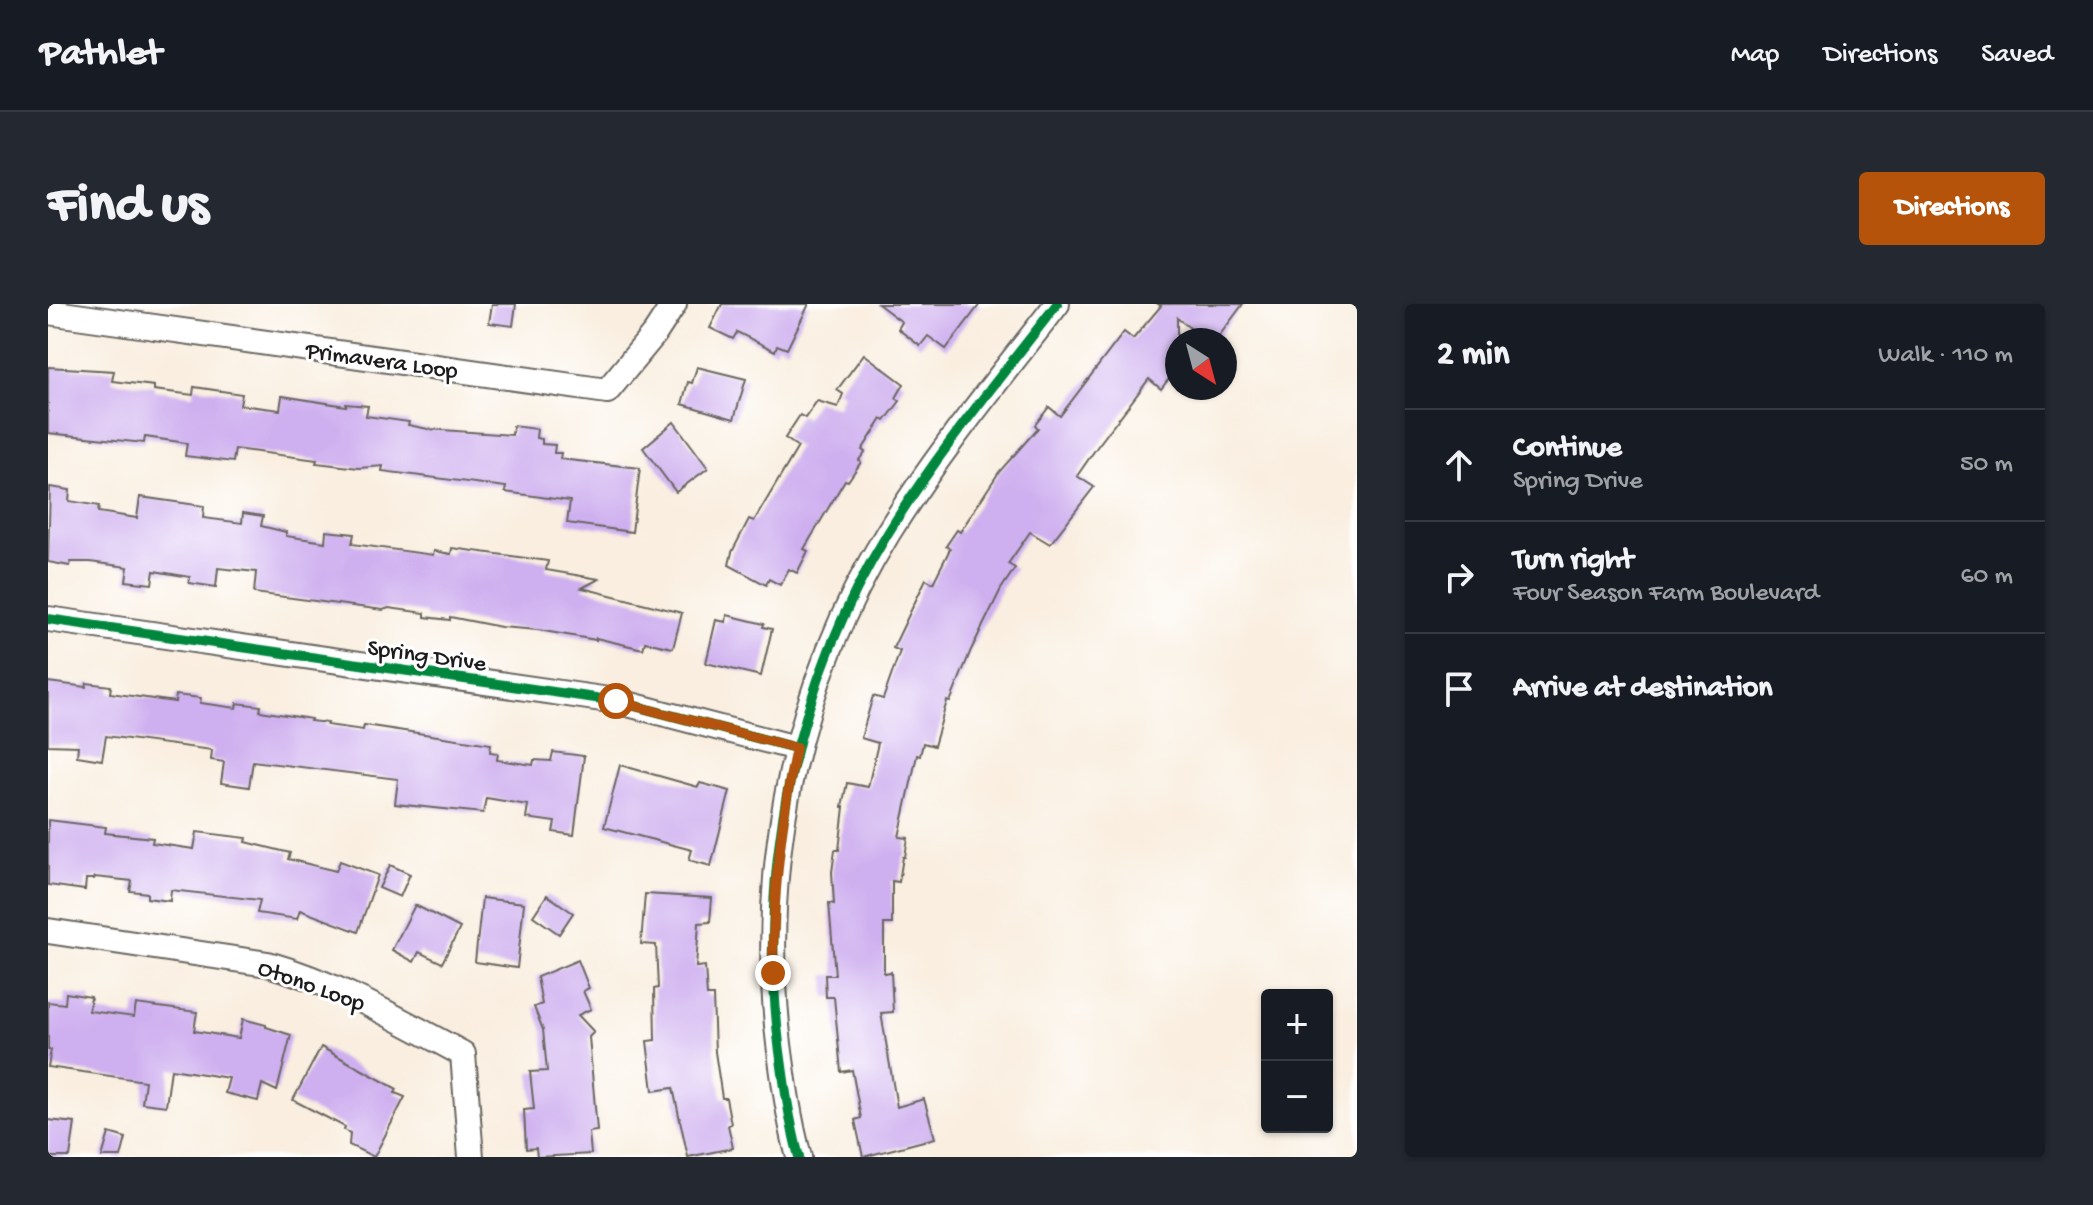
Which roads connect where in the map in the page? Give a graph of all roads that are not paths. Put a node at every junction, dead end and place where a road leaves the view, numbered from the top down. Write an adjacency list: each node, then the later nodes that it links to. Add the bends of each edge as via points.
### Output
1 (674, 304): 3 (street, Primavera Loop, via 607,391)
2 (1057, 304): 5 (street, via 942,452 886,536 834,640)
3 (48, 312)
4 (48, 619): 5 (street, Spring Drive, via 616,701)
5 (796, 748): 8 (street, via 782,819 772,921 777,1025)
6 (48, 931): 7 (street, Otono Loop, via 268,964 347,992 424,1032 463,1054)
7 (471, 1157)
8 (799, 1157)

